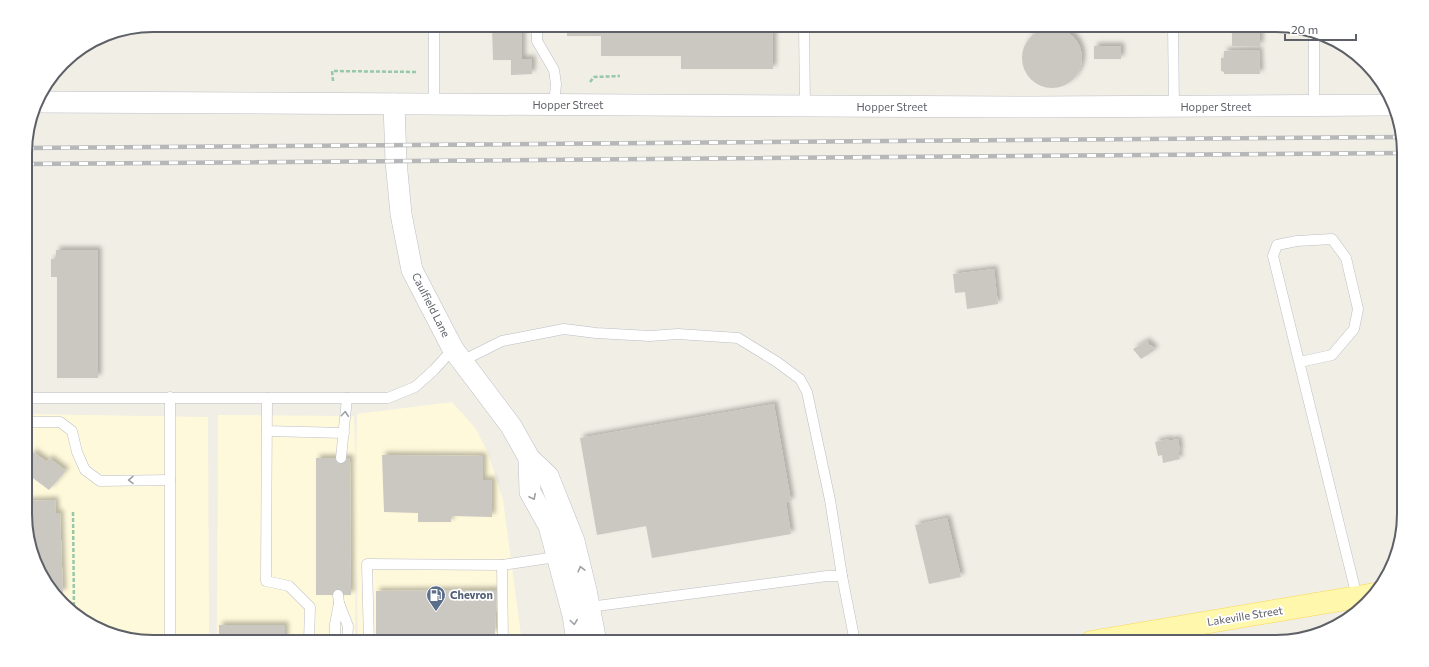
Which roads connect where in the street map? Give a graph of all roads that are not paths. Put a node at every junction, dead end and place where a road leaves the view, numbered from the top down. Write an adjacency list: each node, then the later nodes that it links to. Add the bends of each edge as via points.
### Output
1 (434, 32): 8 (lane)
2 (537, 32): 9 (lane, via 537,41 554,70)
3 (804, 32): 11 (lane)
4 (1173, 32): 13 (lane)
5 (1314, 38): 12 (lane)
6 (43, 102): 7 (street, Hopper Street)
7 (394, 104): 8 (street, Hopper Street); 14 (street, Caulfield Lane, via 401,214 412,270)
8 (434, 104): 9 (street, Hopper Street)
9 (554, 105): 11 (street, Hopper Street)
10 (1388, 105): 12 (street, Hopper Street)
11 (805, 106): 13 (street, Hopper Street)
12 (1314, 106): 13 (street, Hopper Street)
13 (1174, 107)
14 (458, 355): 19 (lane, via 434,370 415,387 388,398); 24 (street, Caulfield Lane, via 511,426); 28 (lane, via 502,341 564,329 603,334 678,334 738,338 800,379 807,392 830,500)
15 (1300, 362): 15 (lane, via 1273,256 1277,245 1332,239 1346,258 1358,309 1354,330 1332,355); 30 (lane)
16 (170, 397): 17 (lane); 18 (lane); 25 (lane)
17 (32, 398)
18 (267, 398): 19 (lane); 21 (lane)
19 (346, 398): 22 (lane, one-way to 19)
20 (32, 422): 25 (lane, one-way to 20, via 100,480 85,470 72,431 60,422)
21 (267, 431): 22 (lane); 33 (lane, via 266,581 289,586 310,607)
22 (344, 433): 23 (lane)
23 (341, 458)
24 (529, 458): 26 (street, Caulfield Lane, one-way to 26, via 530,492 549,526); 31 (street, Caulfield Lane, one-way to 24, via 574,541 548,476)
25 (170, 480): 32 (lane)
26 (556, 557): 27 (lane); 38 (street, Caulfield Lane, one-way to 38, via 573,615)
27 (502, 565): 36 (lane, via 367,564); 37 (lane)
28 (842, 576): 31 (lane); 40 (lane)
29 (1365, 596): 41 (main road, Lakeville Street)
30 (1366, 596)
31 (589, 607): 39 (street, Caulfield Lane)
32 (170, 635)
33 (309, 635)
34 (335, 635): 35 (lane, via 338,599 348,626)
35 (347, 635)
36 (369, 635)
37 (503, 635)
38 (576, 635)
39 (595, 635)
40 (854, 635)
41 (1166, 635)

